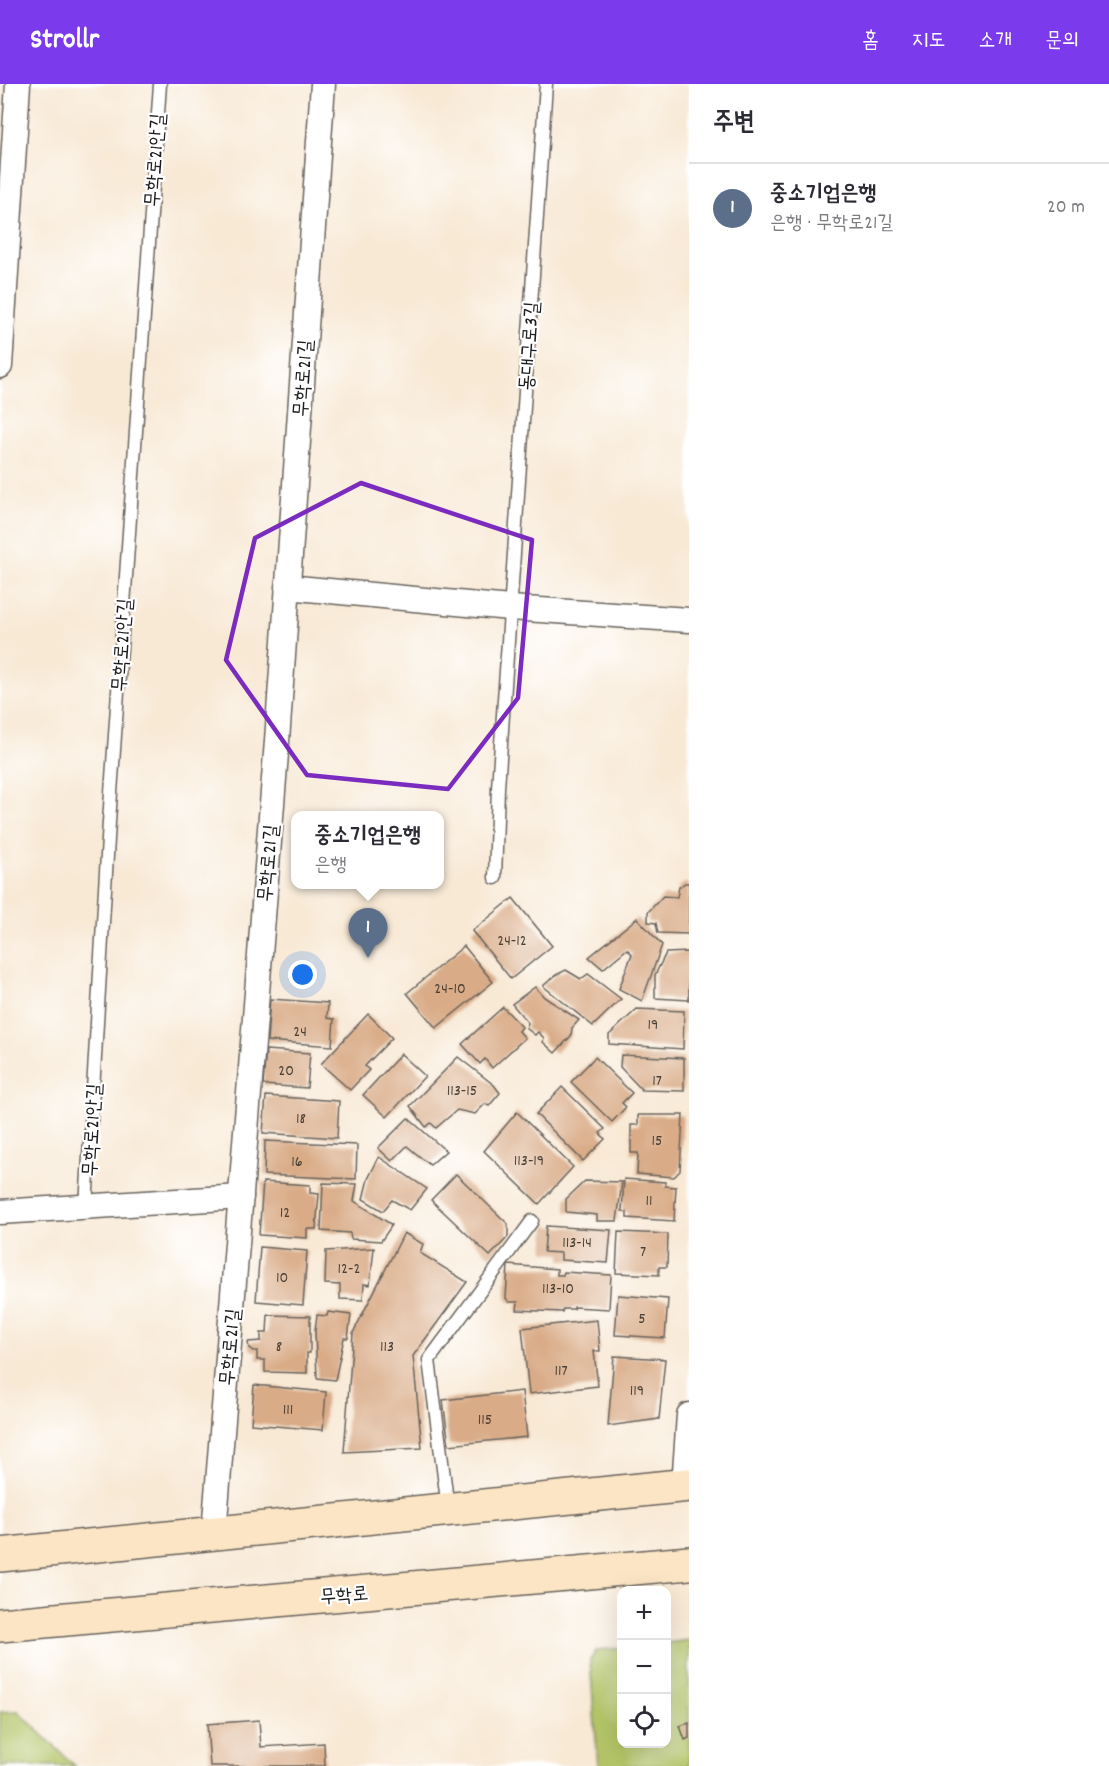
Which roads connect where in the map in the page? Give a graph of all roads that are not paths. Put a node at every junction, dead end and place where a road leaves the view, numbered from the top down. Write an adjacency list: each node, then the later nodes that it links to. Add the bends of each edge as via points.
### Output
1 (18, 84): 5 (street)
2 (160, 84): 11 (lane, 무학로21안길)
3 (323, 84): 6 (street, 무학로21길)
4 (546, 84): 7 (lane, 동대구로3길)
5 (0, 366)
6 (287, 587): 7 (street); 10 (street, 무학로21길)
7 (510, 608): 8 (street); 9 (lane, 동대구로3길)
8 (689, 620)
9 (495, 878)
10 (241, 1197): 11 (street, 무학로21안길); 17 (street, 무학로21길)
11 (86, 1207): 12 (street, 무학로21안길)
12 (0, 1212)
13 (532, 1221): 16 (lane, via 429,1360)
14 (689, 1415): 15 (street)
15 (686, 1486): 16 (main road)
16 (448, 1509): 17 (main road)
17 (214, 1533): 18 (main road)
18 (0, 1555)
19 (689, 1563): 20 (main road, 무학로)
20 (0, 1625)

